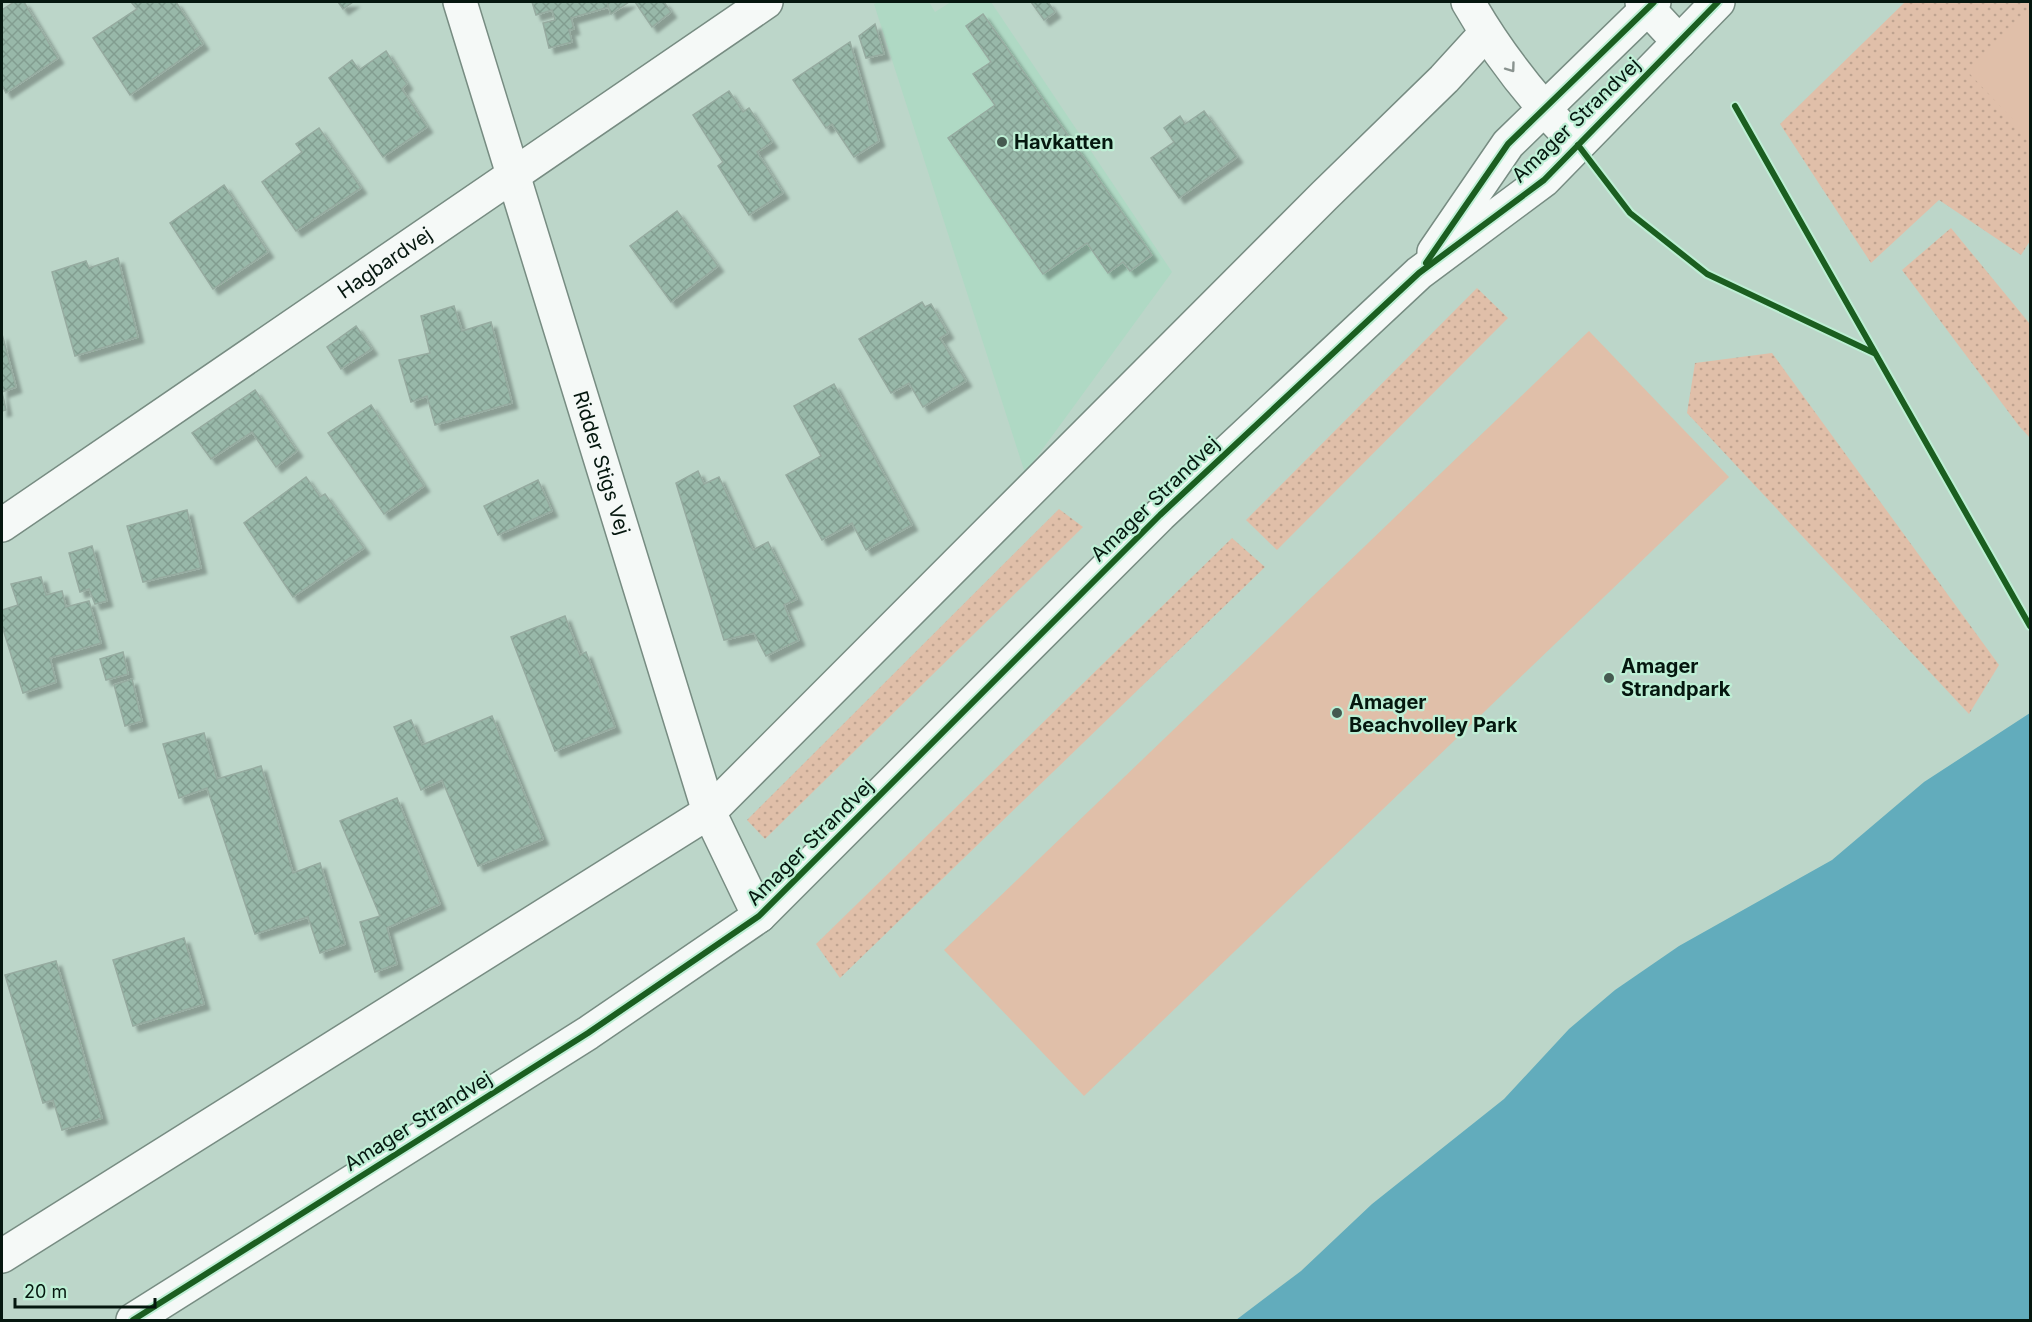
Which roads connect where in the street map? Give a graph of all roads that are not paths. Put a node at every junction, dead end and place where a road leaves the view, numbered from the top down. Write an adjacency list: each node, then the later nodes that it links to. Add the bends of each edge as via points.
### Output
1 (460, 2): 10 (street, Ridder Stigs Vej)
2 (766, 2): 10 (street, Hagbardvej)
3 (1468, 2): 6 (street)
4 (1718, 2): 7 (street, Amager Strandvej)
5 (1647, 4): 7 (street); 8 (street, Amager Strandvej)
6 (1486, 33): 8 (street, one-way to 8); 13 (street)
7 (1679, 42): 9 (street, Amager Strandvej)
8 (1544, 110): 9 (street); 11 (street, Amager Strandvej, via 1508,144)
9 (1578, 145): 11 (street, Amager Strandvej, via 1544,180)
10 (513, 174): 12 (street, Hagbardvej); 13 (street, Ridder Stigs Vej)
11 (1419, 273): 14 (street, Amager Strandvej, via 1160,515)
12 (2, 525)
13 (709, 812): 14 (street, Ridder Stigs Vej); 15 (street)
14 (759, 916): 16 (street, Amager Strandvej, via 588,1033)
15 (2, 1256)
16 (133, 1320)

